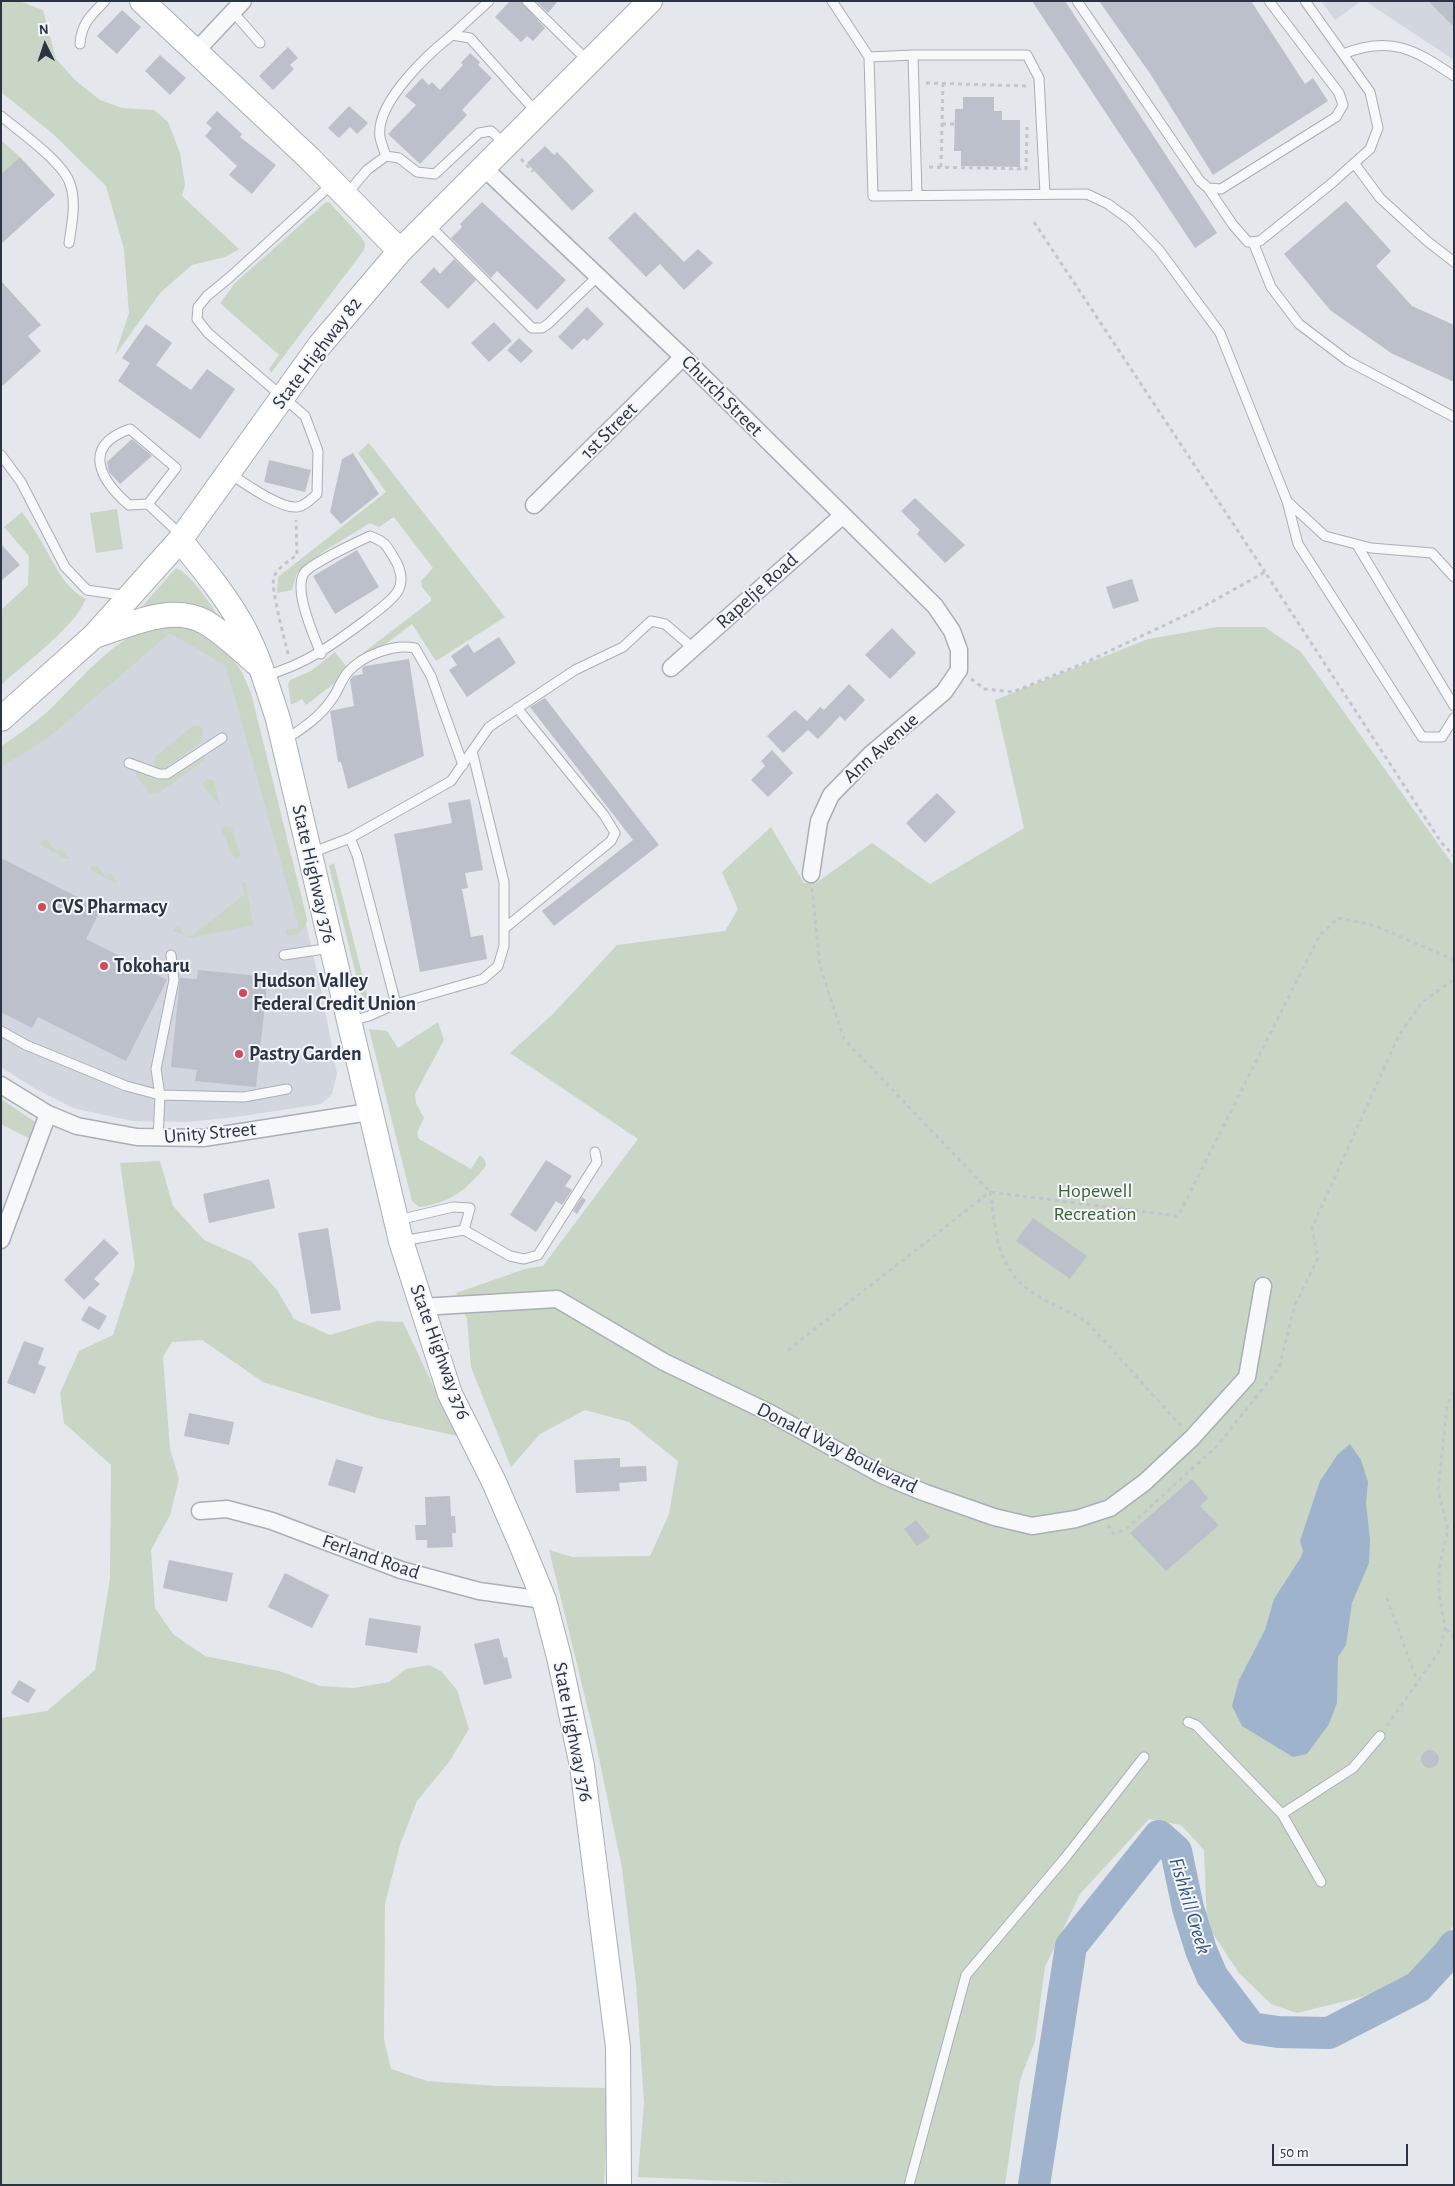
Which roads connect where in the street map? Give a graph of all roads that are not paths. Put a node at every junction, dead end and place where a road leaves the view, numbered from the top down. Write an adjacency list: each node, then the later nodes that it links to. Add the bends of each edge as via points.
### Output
1 (105, 1): 13 (lane, via 85,22)
2 (142, 1): 14 (main road)
3 (489, 1): 11 (lane)
4 (527, 1): 18 (lane)
5 (650, 1): 18 (main road, State Highway 82)
6 (832, 1): 17 (lane)
7 (1077, 1): 26 (lane)
8 (1269, 1): 26 (lane, via 1339,93 1343,105 1336,117 1221,189)
9 (1305, 1): 16 (lane)
10 (238, 7): 12 (lane); 14 (street)
11 (452, 35): 20 (lane, via 470,38); 23 (lane, via 404,80 384,114 380,135)
12 (260, 43)
13 (80, 44)
14 (196, 52): 27 (main road)
15 (914, 54): 17 (lane); 28 (lane, via 1027,55 1039,78); 29 (lane)
16 (1342, 54): 19 (lane, via 1364,45 1395,45 1423,56); 24 (lane, via 1370,92 1378,128 1370,149)
17 (869, 57): 29 (lane, via 873,196)
18 (589, 62): 20 (main road, State Highway 82)
19 (1454, 76)
20 (538, 114): 22 (main road, State Highway 82)
21 (1, 116): 32 (lane, via 52,158 69,180 74,208)
22 (507, 146): 23 (lane, via 491,131 479,133 435,174 417,172 399,158); 25 (main road, State Highway 82)
23 (386, 156): 27 (lane)
24 (1354, 164): 31 (lane, via 1260,241); 34 (lane, via 1380,198)
25 (484, 168): 30 (main road, State Highway 82); 35 (street, Church Street)
26 (1208, 188): 31 (lane, via 1233,225 1248,242)
27 (340, 189): 33 (main road); 37 (lane, via 206,296 198,308 197,319 208,333)
28 (1045, 194): 29 (lane); 43 (lane, via 1087,194 1108,204 1130,220 1158,250 1220,333)
29 (917, 195)
30 (428, 224): 33 (main road, State Highway 82); 35 (lane, via 532,328 548,324)
31 (1254, 242): 38 (lane, via 1271,287 1299,324 1348,361)
32 (69, 243)
33 (400, 251): 37 (main road, State Highway 82, via 326,338)
34 (1454, 262)
35 (598, 276): 36 (street, Church Street)
36 (683, 357): 45 (street, 1st Street); 46 (street, Church Street)
37 (284, 397): 42 (main road, State Highway 82); 42 (lane, via 305,416 318,452 317,494 306,503 288,506)
38 (1454, 417)
39 (1, 455): 41 (lane)
40 (1, 464): 41 (lane)
41 (11, 468): 50 (lane, via 66,567 87,590)
42 (228, 473): 47 (main road, State Highway 82)
43 (1287, 501): 48 (lane, via 1325,536); 59 (lane, via 1298,544 1422,736 1442,737)
44 (148, 504): 44 (lane, via 176,468 130,429 117,433 104,446 101,472 116,493 130,505); 47 (lane)
45 (534, 505)
46 (843, 515): 52 (street, Rapelje Road); 56 (street, Church Street, via 934,606 952,631 959,650)
47 (181, 538): 50 (main road, State Highway 82); 54 (main road, State Highway 376, via 214,582)
48 (1357, 544): 49 (lane, via 1432,554); 57 (lane)
49 (1454, 577)
50 (130, 596): 51 (main road, State Highway 82)
51 (94, 636): 54 (main road, via 170,614 184,616 204,621); 60 (main road, State Highway 82)
52 (693, 648): 55 (street, Rapelje Road); 58 (lane, via 665,624 651,620 623,647 575,670)
53 (321, 654): 53 (lane, via 399,590 402,577 385,542 370,536 306,572 302,581 303,602); 54 (lane, via 287,670)
54 (268, 666): 62 (main road, State Highway 376)
55 (671, 668)
56 (958, 670): 68 (street, Ann Avenue, via 944,692 871,754 831,795 819,821)
57 (1454, 706)
58 (517, 708): 63 (lane, via 489,727); 69 (lane, via 615,833 611,841)
59 (1454, 718)
60 (1, 719)
61 (222, 738): 64 (lane, via 167,774)
62 (283, 742): 65 (lane, via 310,724 332,699 348,672 370,656 401,646 415,648 431,676); 67 (main road, State Highway 376)
63 (472, 751): 65 (lane); 69 (lane, via 504,882)
64 (129, 763)
65 (463, 765): 66 (lane, via 451,781)
66 (350, 838): 67 (lane); 73 (lane)
67 (309, 853): 70 (main road, State Highway 376)
68 (811, 874)
69 (504, 928): 73 (lane, via 504,946 498,966 490,974)
70 (331, 948): 72 (lane); 74 (main road, State Highway 376)
71 (171, 955): 78 (lane, via 174,980 156,1069)
72 (284, 955)
73 (396, 1004): 74 (lane)
74 (348, 1022): 79 (main road, State Highway 376)
75 (1, 1031): 78 (lane, via 26,1045 126,1086)
76 (1, 1085): 80 (street, Unity Street)
77 (286, 1089): 78 (lane, via 244,1097)
78 (160, 1095): 81 (lane)
79 (369, 1112): 81 (street, Unity Street, via 202,1138); 84 (main road, State Highway 376)
80 (48, 1114): 81 (street, Unity Street, via 78,1126); 85 (street)
81 (158, 1138)
82 (595, 1152): 83 (lane, via 596,1162 538,1255 524,1259 510,1256)
83 (464, 1230): 84 (lane); 84 (lane, via 470,1208 453,1207)
84 (398, 1231): 87 (main road, State Highway 376)
85 (1, 1240)
86 (1263, 1286): 87 (street, Donald Way Boulevard, via 1247,1376 1192,1438 1145,1482 1110,1508 1076,1519 1032,1526 994,1517 923,1492 876,1471 770,1413 664,1362 557,1299)
87 (421, 1307): 89 (main road, State Highway 376, via 450,1394 494,1482)
88 (200, 1511): 89 (street, Ferland Road, via 234,1511 402,1570 479,1591)
89 (544, 1600): 95 (main road, State Highway 376, via 582,1766 618,2047)
90 (1188, 1722): 93 (lane, via 1196,1725)
91 (1380, 1736): 93 (lane, via 1354,1768)
92 (1144, 1757): 96 (lane, via 1066,1858 966,1975)
93 (1282, 1814): 94 (lane)
94 (1321, 1882)
95 (619, 2185)
96 (909, 2185)

